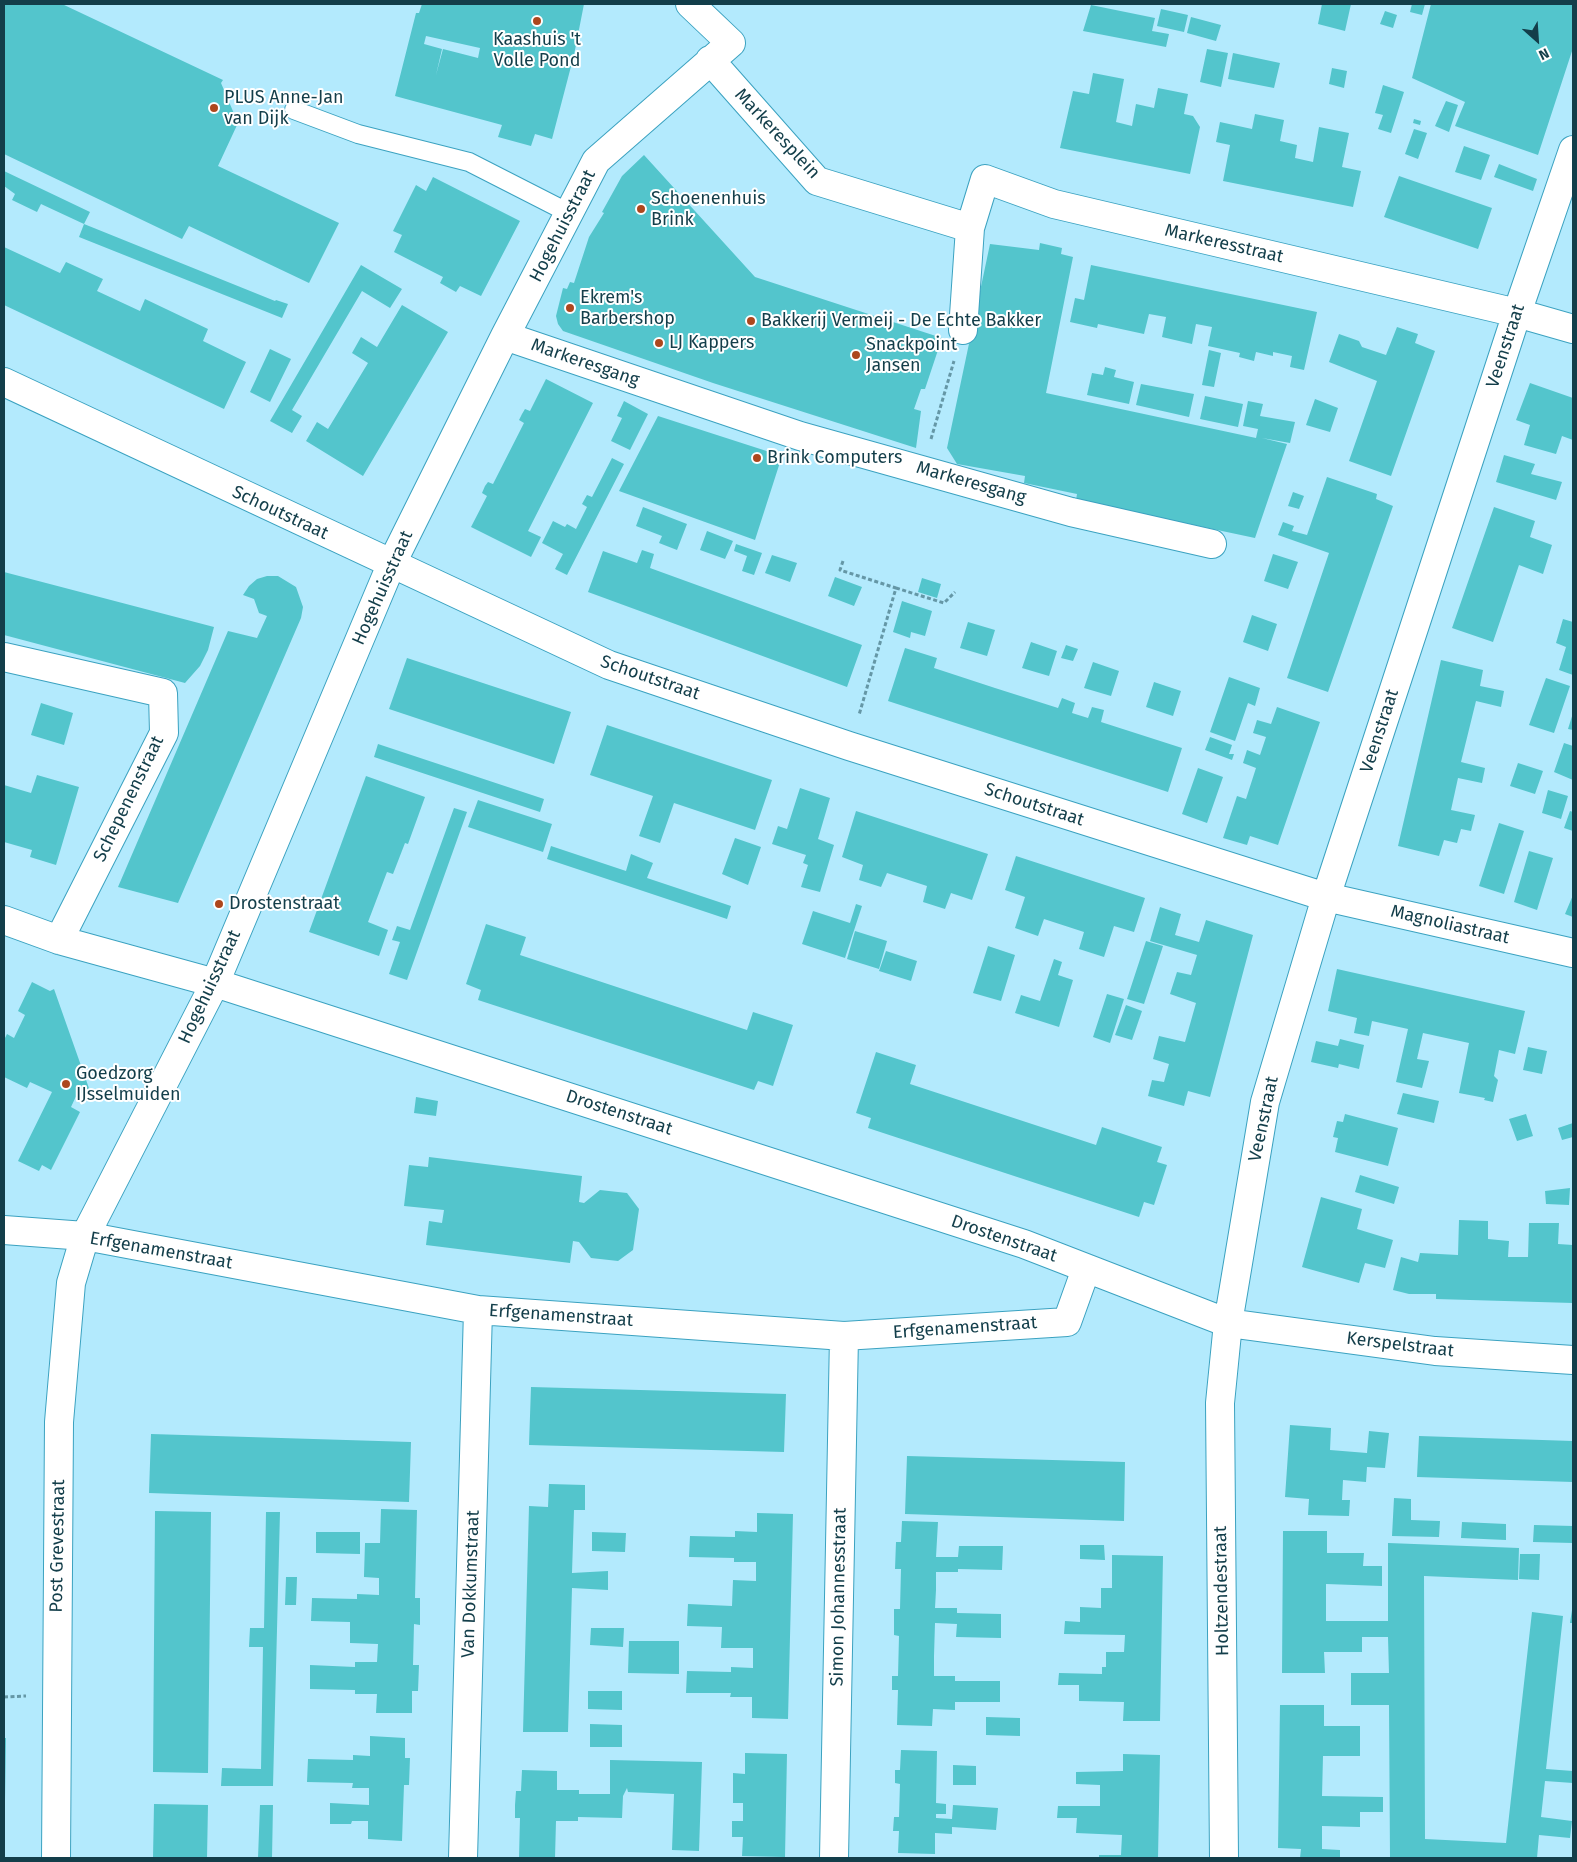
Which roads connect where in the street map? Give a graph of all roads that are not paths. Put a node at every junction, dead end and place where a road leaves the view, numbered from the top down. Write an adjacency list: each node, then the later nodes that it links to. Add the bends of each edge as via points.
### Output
1 (690, 4): 2 (street, Hogehuisstraat, via 730,43)
2 (710, 60): 5 (street, Hogehuisstraat, via 596,161); 6 (street, Markeresplein, via 818,181)
3 (294, 110): 5 (lane, via 358,134 469,162)
4 (1573, 150): 7 (street, Veenstraat)
5 (569, 213): 10 (street, Hogehuisstraat)
6 (970, 228): 7 (street, Markeresstraat, via 986,179 1054,204); 9 (street)
7 (1516, 313): 8 (street); 15 (street, Veenstraat)
8 (1573, 329)
9 (963, 330)
10 (506, 336): 12 (street, Markeresgang, via 800,436 1071,512); 13 (street, Hogehuisstraat)
11 (4, 382): 13 (street, Schoutstraat)
12 (1212, 544)
13 (391, 565): 15 (street, Schoutstraat, via 608,666); 19 (street, Hogehuisstraat)
14 (4, 657): 17 (street, Schepenenstraat, via 163,692 164,733)
15 (1326, 897): 18 (street, Magnoliastraat); 24 (street, Veenstraat, via 1265,1102)
16 (4, 920): 17 (street, Drostenstraat)
17 (58, 940): 19 (street, Drostenstraat)
18 (1573, 953)
19 (215, 983): 21 (street, Hogehuisstraat); 22 (street, Drostenstraat, via 1024,1244)
20 (4, 1230): 21 (street, Erfgenamenstraat)
21 (85, 1236): 23 (street, Erfgenamenstraat); 27 (street, Post Grevestraat, via 71,1283 59,1422)
22 (1086, 1269): 24 (street, Drostenstraat); 25 (street, Erfgenamenstraat, via 1067,1322)
23 (478, 1310): 25 (street, Erfgenamenstraat); 28 (street, Van Dokkumstraat)
24 (1228, 1323): 26 (street, Kerspelstraat, via 1435,1351); 30 (street, Holtzendestraat, via 1220,1403)
25 (844, 1336): 29 (street, Simon Johannesstraat)
26 (1573, 1360)
27 (56, 1858)
28 (463, 1858)
29 (834, 1858)
30 (1224, 1858)

